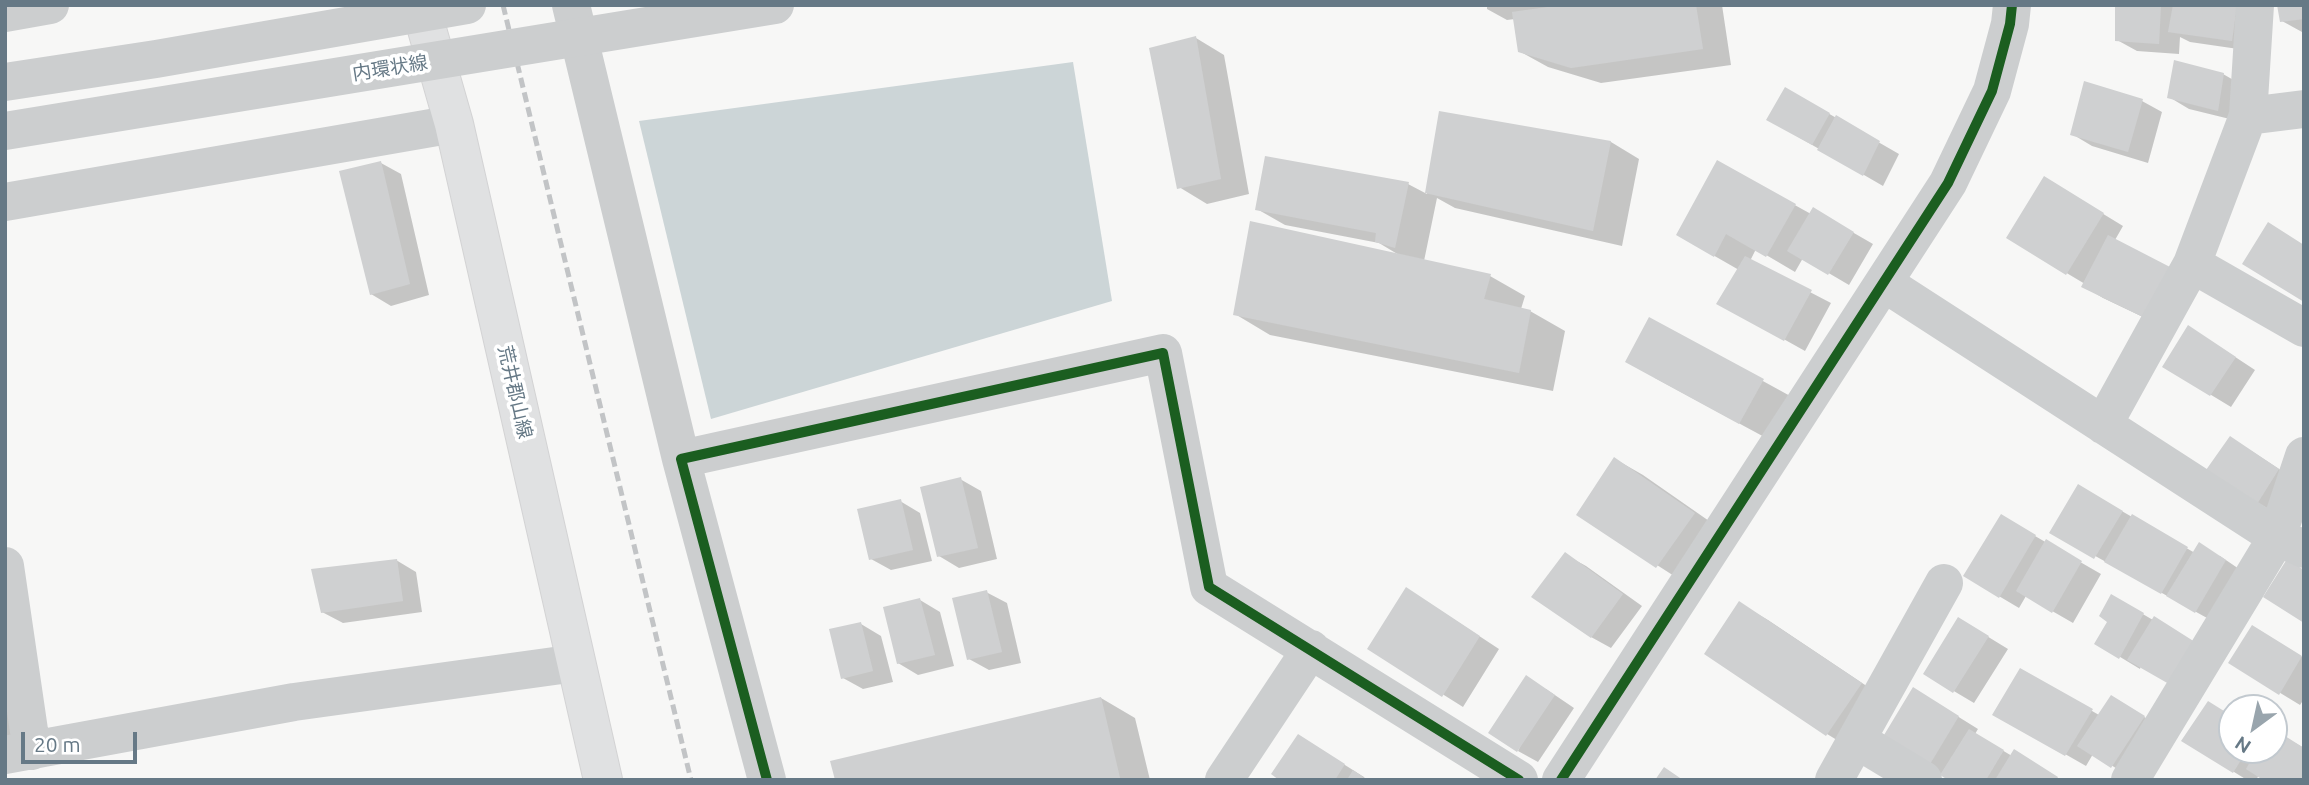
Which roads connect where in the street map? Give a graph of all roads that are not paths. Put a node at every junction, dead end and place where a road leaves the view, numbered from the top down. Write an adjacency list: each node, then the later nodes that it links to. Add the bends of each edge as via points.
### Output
1 (50, 5): 8 (street)
2 (420, 5): 12 (main road, 荒井郡山線)
3 (467, 5): 9 (street, bridge)
4 (571, 5): 20 (street)
5 (775, 5): 13 (street, 内環状線, bridge)
6 (2012, 5): 16 (street, via 1992,91 1948,183)
7 (2255, 5): 11 (street)
8 (5, 13)
9 (5, 82)
10 (2304, 109): 11 (street)
11 (2248, 116): 15 (street)
12 (454, 124): 14 (street); 25 (main road, 荒井郡山線)
13 (5, 131)
14 (5, 202)
15 (2192, 264): 17 (street); 18 (street)
16 (1884, 283): 18 (street); 32 (street)
17 (2304, 328)
18 (2103, 425): 21 (street)
19 (2304, 456): 21 (street)
20 (681, 459): 24 (street, via 1163,353 1209,587); 29 (street)
21 (2290, 543): 35 (street)
22 (5, 566): 27 (street)
23 (1944, 583): 26 (street)
24 (1311, 649): 30 (street); 31 (street)
25 (576, 663): 27 (street, via 294,702); 28 (main road, 荒井郡山線)
26 (1857, 740): 33 (street); 34 (street)
27 (19, 753)
28 (603, 780)
29 (767, 780)
30 (1224, 780)
31 (1519, 780)
32 (1561, 780)
33 (1833, 780)
34 (1923, 780)
35 (2130, 780)

